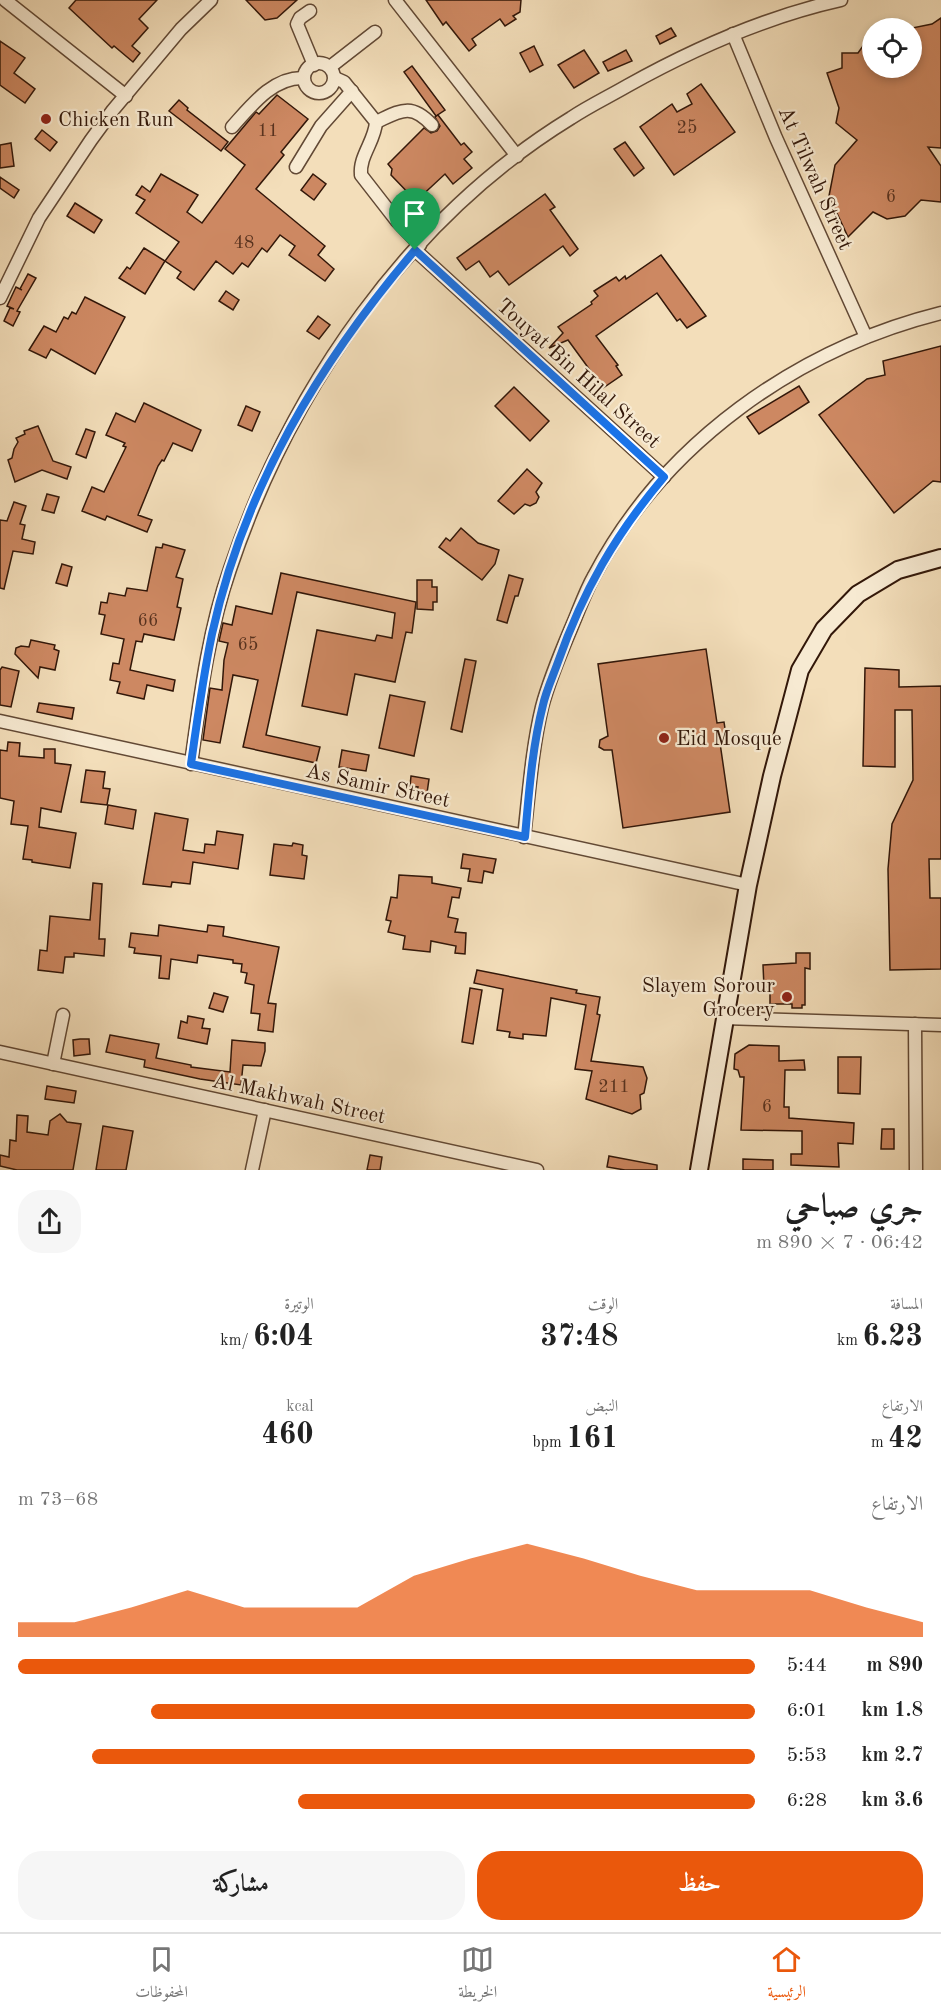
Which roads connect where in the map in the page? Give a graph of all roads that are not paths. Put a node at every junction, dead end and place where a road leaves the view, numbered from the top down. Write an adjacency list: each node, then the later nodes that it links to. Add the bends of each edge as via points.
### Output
1 (5, 0): 12 (street)
2 (211, 0): 12 (street, via 181,29)
3 (395, 0): 16 (street)
4 (841, 0): 7 (street)
5 (310, 11): 8 (street, via 297,24)
6 (375, 32): 9 (street)
7 (733, 34): 16 (street, via 678,57 569,118); 21 (street, At Tilwah Street)
8 (314, 65): 9 (street, via 326,64); 10 (street)
9 (332, 73): 10 (street, via 331,88 324,93 308,89); 11 (street)
10 (302, 78): 15 (street, via 277,83)
11 (352, 91): 13 (street); 17 (street, via 321,126)
12 (126, 96): 19 (street, via 39,218)
13 (376, 122): 14 (street, via 413,110); 18 (street, Touyat Bin Hilal Street, via 362,159 361,176)
14 (432, 125)
15 (232, 127)
16 (517, 156): 18 (street)
17 (296, 167)
18 (417, 248): 22 (street, Touyat Bin Hilal Street); 25 (street, via 374,298 309,392 250,513 212,632)
19 (0, 298)
20 (941, 314): 21 (street)
21 (866, 337): 22 (street, via 822,356 773,385 726,418)
22 (664, 477): 26 (street, via 631,518 594,576 565,644 543,705 530,773)
23 (941, 558): 27 (street, via 898,570 858,594 811,649 800,670)
24 (0, 721): 25 (street, As Samir Street)
25 (191, 764): 26 (street, As Samir Street)
26 (525, 837): 27 (street, As Samir Street)
27 (748, 885): 29 (street)
28 (63, 1015): 33 (street)
29 (723, 1018): 30 (street); 37 (street)
30 (915, 1024): 31 (street); 38 (street)
31 (941, 1025)
32 (0, 1052): 33 (street, Al Makhwah Street)
33 (53, 1064): 34 (street, Al Makhwah Street)
34 (265, 1110): 35 (street); 36 (street, Al Makhwah Street)
35 (252, 1170)
36 (537, 1170)
37 (699, 1170)
38 (916, 1170)

